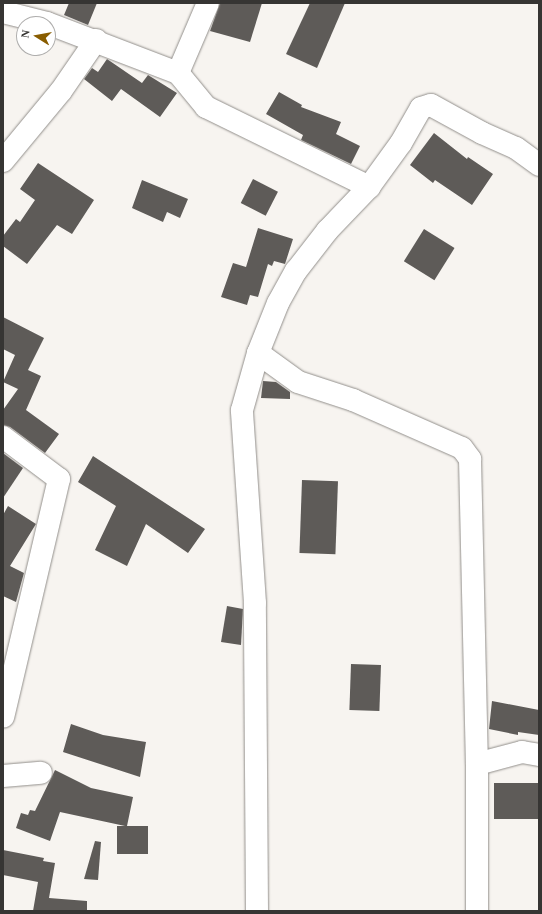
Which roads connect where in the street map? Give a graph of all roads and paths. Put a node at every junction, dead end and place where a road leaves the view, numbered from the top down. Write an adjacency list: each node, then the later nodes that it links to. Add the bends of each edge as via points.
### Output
1 (5, 3): 3 (street)
2 (208, 3): 6 (street)
3 (3, 7)
4 (3, 12): 5 (street, via 47,23)
5 (96, 40): 6 (street); 7 (street, via 61,91)
6 (178, 73): 9 (street, via 206,107)
7 (3, 161)
8 (539, 165): 9 (street, via 516,148 431,105 421,108 402,144)
9 (369, 187): 10 (street, via 327,231 296,271 278,303)
10 (258, 353): 14 (street, via 298,382 353,400 462,448 470,459); 17 (street, via 242,410 256,603)
11 (3, 437): 12 (street, via 59,479)
12 (3, 717)
13 (539, 755): 14 (street, via 522,752)
14 (477, 764): 18 (street)
15 (41, 773): 16 (street)
16 (3, 776)
17 (257, 911)
18 (477, 911)

